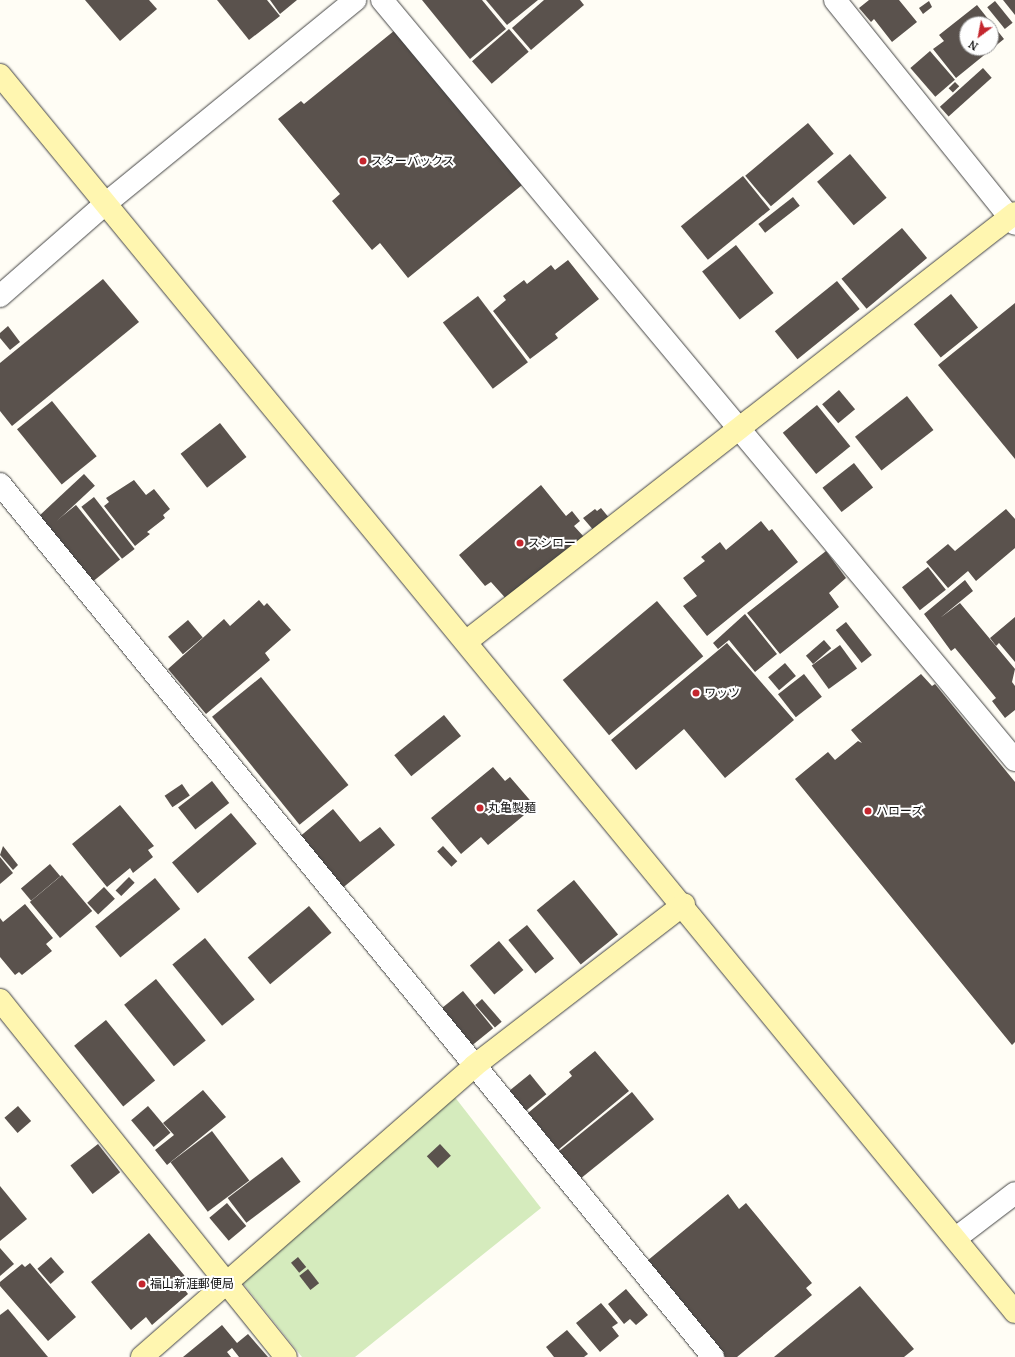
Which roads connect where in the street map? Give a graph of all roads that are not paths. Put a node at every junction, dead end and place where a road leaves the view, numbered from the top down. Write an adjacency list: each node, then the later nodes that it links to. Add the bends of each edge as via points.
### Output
1 (354, 0): 5 (street)
2 (382, 0): 8 (street)
3 (835, 0): 6 (street)
4 (0, 75): 5 (street)
5 (105, 204): 7 (street); 10 (street)
6 (1013, 218): 8 (street)
7 (0, 296)
8 (739, 430): 10 (street); 11 (street)
9 (0, 484): 14 (street)
10 (467, 641): 12 (street)
11 (1015, 760)
12 (684, 904): 14 (street); 16 (street)
13 (0, 1000): 17 (street)
14 (474, 1066): 17 (street); 21 (street)
15 (1015, 1193): 16 (street)
16 (956, 1238): 18 (street)
17 (226, 1285): 19 (street); 20 (street)
18 (1015, 1312)
19 (142, 1357)
20 (286, 1357)
21 (713, 1357)

